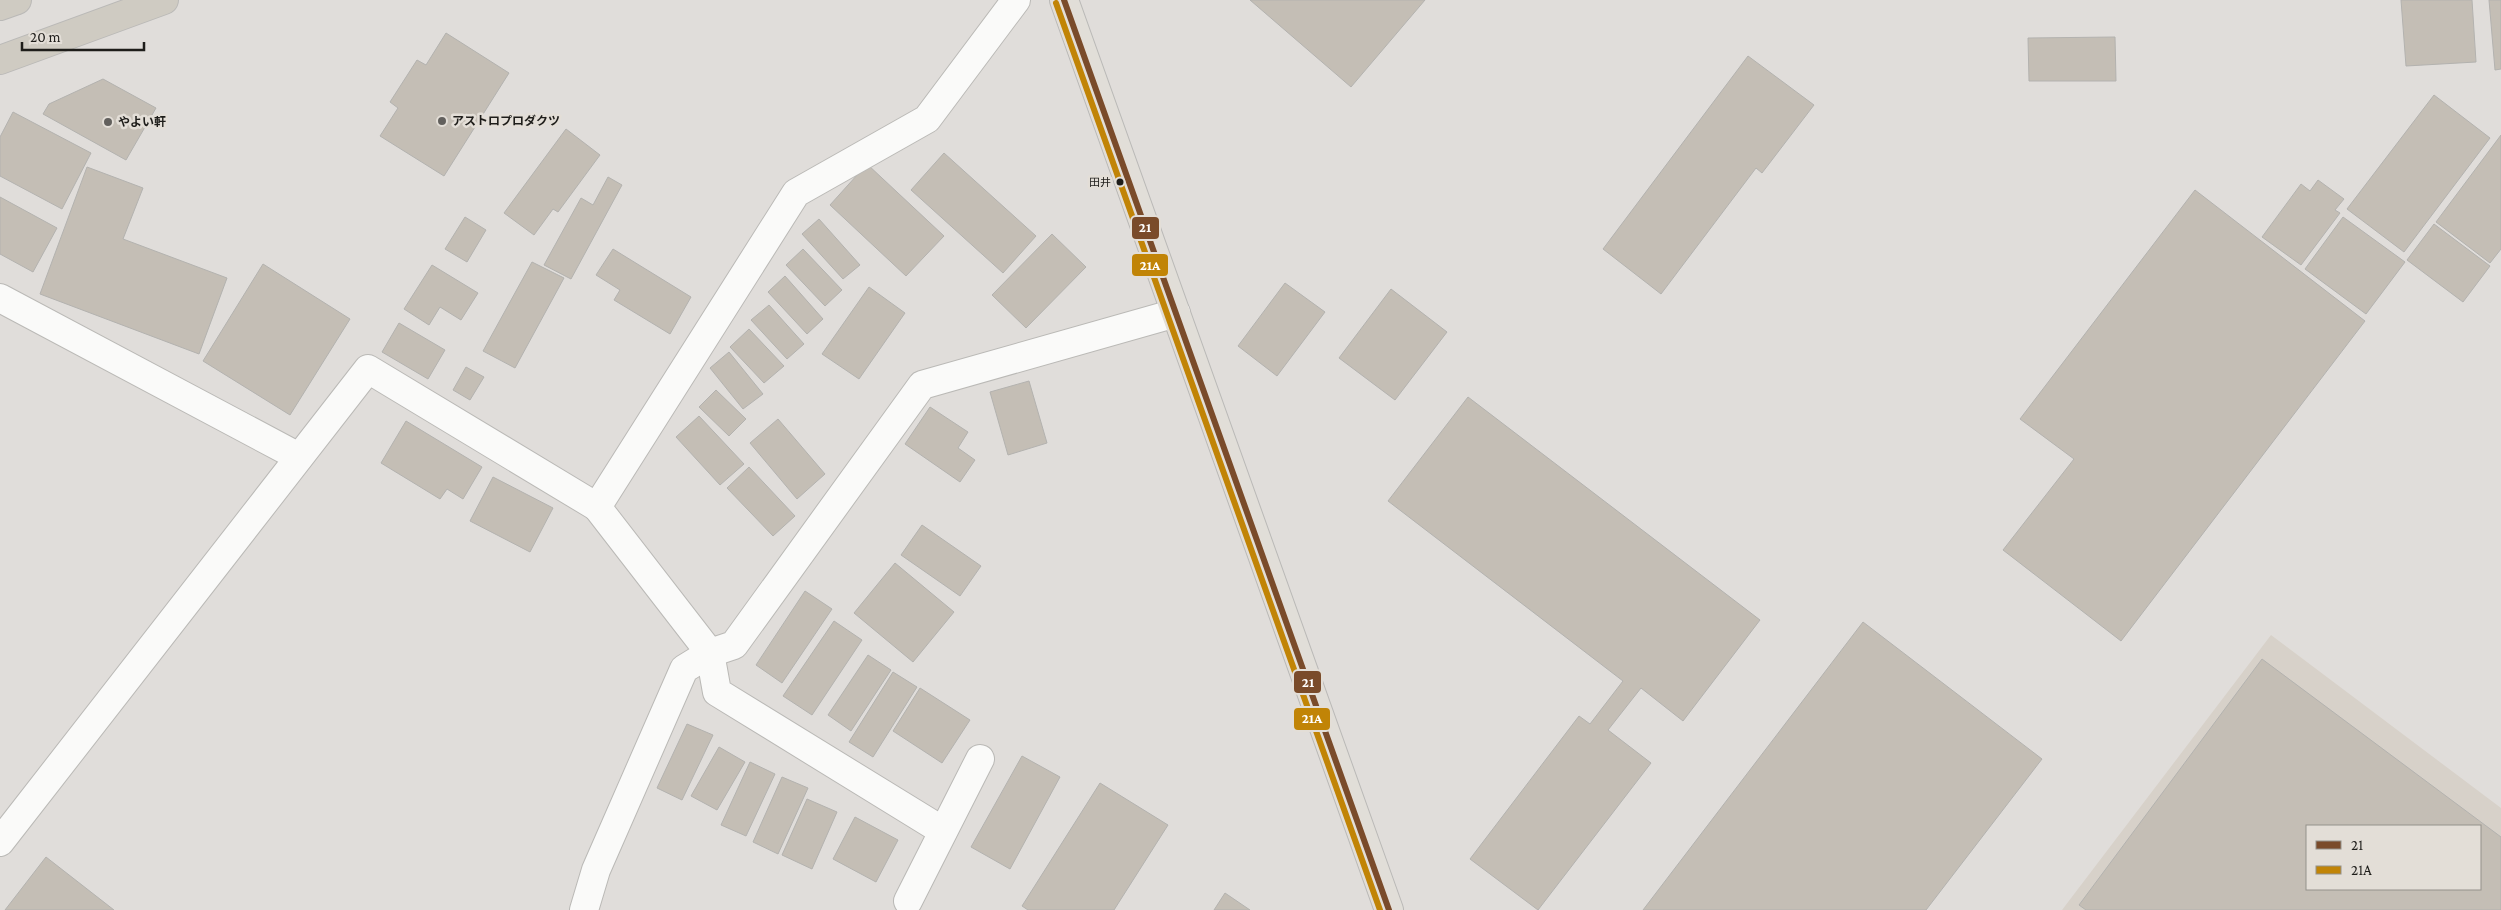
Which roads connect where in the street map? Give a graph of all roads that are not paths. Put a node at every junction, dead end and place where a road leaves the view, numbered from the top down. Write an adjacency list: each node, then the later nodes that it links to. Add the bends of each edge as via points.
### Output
1 (17, 0): 5 (highway)
2 (164, 0): 6 (highway)
3 (1016, 0): 10 (street, via 927,119 796,193)
4 (1064, 0): 8 (main road)
5 (0, 6)
6 (0, 60)
7 (0, 298): 9 (street)
8 (1176, 313): 11 (street, via 922,385 734,645); 17 (main road)
9 (299, 457): 10 (street, via 368,369); 14 (street)
10 (597, 507): 11 (street)
11 (710, 652): 13 (street, via 717,692); 16 (street, via 684,669 596,870)
12 (980, 759): 13 (street)
13 (943, 831): 15 (street)
14 (0, 842)
15 (908, 901)
16 (584, 910)
17 (1389, 910)

